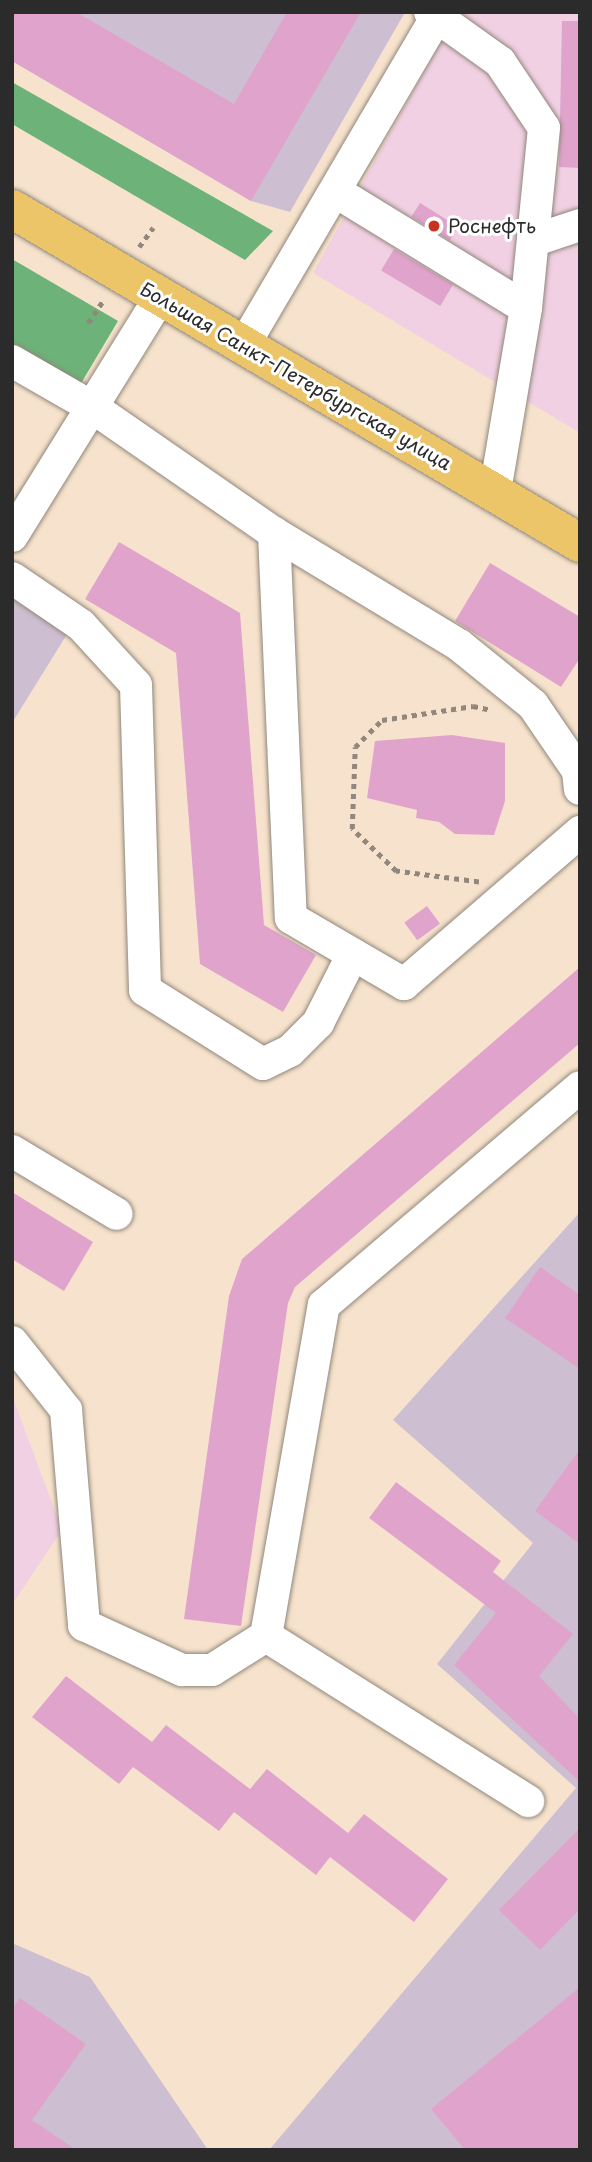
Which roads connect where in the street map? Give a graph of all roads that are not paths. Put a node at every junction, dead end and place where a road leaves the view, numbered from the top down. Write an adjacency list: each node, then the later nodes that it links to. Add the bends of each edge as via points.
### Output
1 (433, 16): 2 (street); 5 (street, via 500,62 544,128)
2 (338, 193): 7 (street); 8 (street)
3 (12, 209): 6 (main road, Большая Санкт-Петербургская улица)
4 (580, 225): 5 (street)
5 (535, 240): 7 (street)
6 (161, 296): 8 (main road, Большая Санкт-Петербургская улица); 10 (street)
7 (526, 309): 11 (street)
8 (244, 345): 11 (main road, Большая Санкт-Петербургская улица)
9 (12, 361): 10 (street)
10 (92, 407): 12 (street); 13 (street)
11 (495, 492): 14 (main road, Большая Санкт-Петербургская улица)
12 (15, 526)
13 (274, 533): 16 (street, via 459,645 533,705 578,771); 18 (street, via 291,918)
14 (580, 543)
15 (12, 578): 18 (street, via 81,625 136,685 145,990 263,1064 290,1051 318,1023)
16 (580, 789)
17 (580, 832): 18 (street, via 404,984)
18 (353, 954)
19 (580, 1087): 23 (street, via 324,1305)
20 (12, 1151): 21 (street)
21 (117, 1214)
22 (12, 1342): 23 (street, via 66,1410 85,1625 182,1670 212,1670)
23 (267, 1636): 24 (street)
24 (528, 1801)

